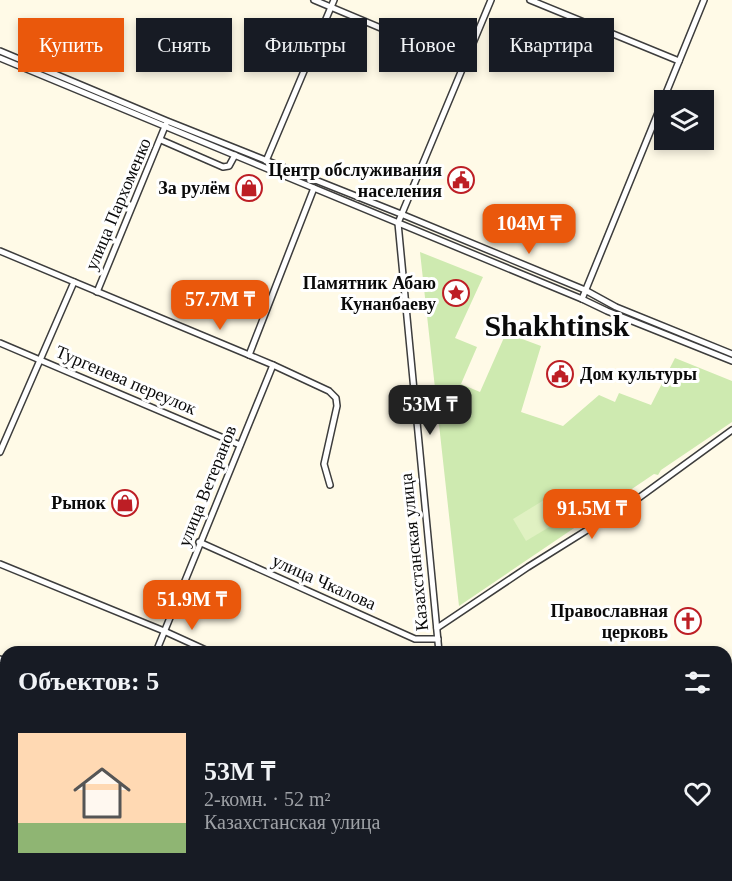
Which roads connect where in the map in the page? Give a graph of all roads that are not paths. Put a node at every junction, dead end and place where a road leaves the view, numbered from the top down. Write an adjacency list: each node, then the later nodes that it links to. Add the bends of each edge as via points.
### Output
1 (314, 0): 6 (street)
2 (334, 0): 6 (street)
3 (491, 0): 8 (street, Казахстанская улица)
4 (530, 0): 11 (street)
5 (704, 0): 11 (street)
6 (331, 7): 7 (street); 16 (street)
7 (379, 27)
8 (477, 33)
9 (0, 51): 13 (street)
10 (0, 58): 13 (street)
11 (679, 61): 22 (street)
12 (460, 72): 18 (street, Казахстанская улица)
13 (166, 124): 14 (street, улица Пархоменко); 15 (street); 16 (street)
14 (160, 140): 15 (street, via 223,167); 23 (street, улица Пархоменко)
15 (235, 155): 17 (street)
16 (266, 161): 18 (street)
17 (314, 188): 19 (street); 27 (street)
18 (401, 214): 19 (street, Казахстанская улица); 22 (street)
19 (398, 223): 24 (street); 39 (street, Казахстанская улица)
20 (0, 252): 21 (street)
21 (74, 282): 23 (street); 28 (street, улица Пархоменко)
22 (585, 290): 24 (street); 26 (street, via 616,307)
23 (97, 292): 27 (street)
24 (582, 298): 29 (street)
25 (0, 343): 28 (street, Тургенева переулок)
26 (732, 354)
27 (249, 355): 30 (street)
28 (40, 359): 33 (street, улица Пархоменко); 34 (street, Тургенева переулок)
29 (732, 361)
30 (273, 365): 34 (street, улица Ветеранов); 36 (street, via 336,398 338,406 324,464)
31 (0, 430): 33 (street)
32 (732, 430): 39 (street, via 640,497)
33 (8, 433): 35 (street, улица Пархоменко)
34 (240, 445): 37 (street, улица Ветеранов)
35 (0, 452)
36 (330, 485)
37 (200, 542): 40 (street, улица Ветеранов); 41 (street, улица Чкалова, via 415,639)
38 (0, 564): 40 (street)
39 (437, 628): 41 (street, Казахстанская улица)
40 (164, 631): 42 (street, улица Ветеранов); 43 (street)
41 (438, 639): 44 (street, Казахстанская улица)
42 (158, 646)
43 (197, 646)
44 (439, 646)

